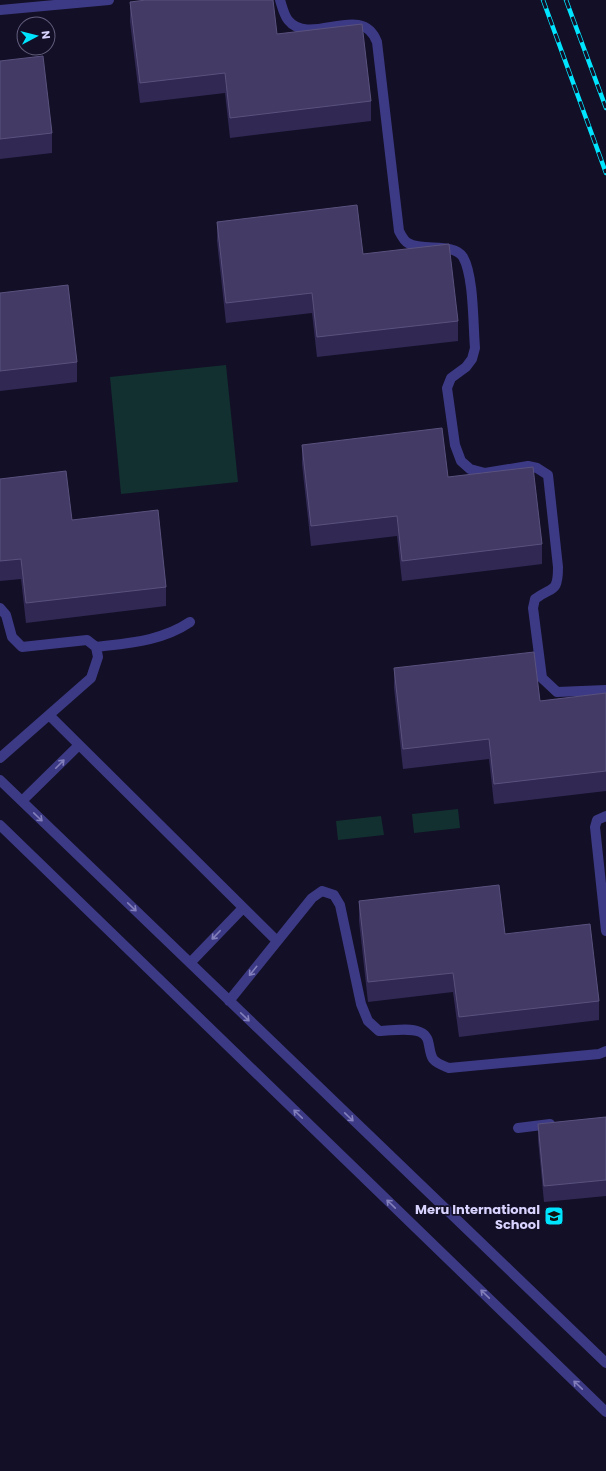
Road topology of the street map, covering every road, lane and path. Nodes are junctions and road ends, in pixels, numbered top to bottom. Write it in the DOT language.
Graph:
graph roads {
  1 [pos="108,0"];
  2 [pos="280,0"];
  3 [pos="0,10"];
  4 [pos="0,608"];
  5 [pos="190,622"];
  6 [pos="96,647"];
  7 [pos="606,690"];
  8 [pos="49,715"];
  9 [pos="79,745"];
  10 [pos="0,758"];
  11 [pos="0,780"];
  12 [pos="22,801"];
  13 [pos="606,816"];
  14 [pos="0,826"];
  15 [pos="243,908"];
  16 [pos="606,931"];
  17 [pos="277,941"];
  18 [pos="190,963"];
  19 [pos="229,1001"];
  20 [pos="606,1050"];
  21 [pos="562,1123"];
  22 [pos="518,1128"];
  23 [pos="606,1363"];
  24 [pos="606,1412"];
  1 -- 3 [label="street"];
  2 -- 7 [label="street"];
  4 -- 6 [label="street"];
  5 -- 6 [label="street"];
  6 -- 8 [label="street"];
  8 -- 9 [label="street"];
  8 -- 10 [label="street"];
  12 -- 9 [label="street, one-way"];
  9 -- 15 [label="street"];
  11 -- 12 [label="street"];
  12 -- 18 [label="street, one-way"];
  13 -- 16 [label="street"];
  24 -- 14 [label="street, one-way"];
  15 -- 17 [label="street"];
  15 -- 18 [label="street, one-way"];
  17 -- 19 [label="street, one-way"];
  17 -- 20 [label="street"];
  18 -- 19 [label="street"];
  19 -- 23 [label="street, one-way"];
  21 -- 22 [label="street"];
}
